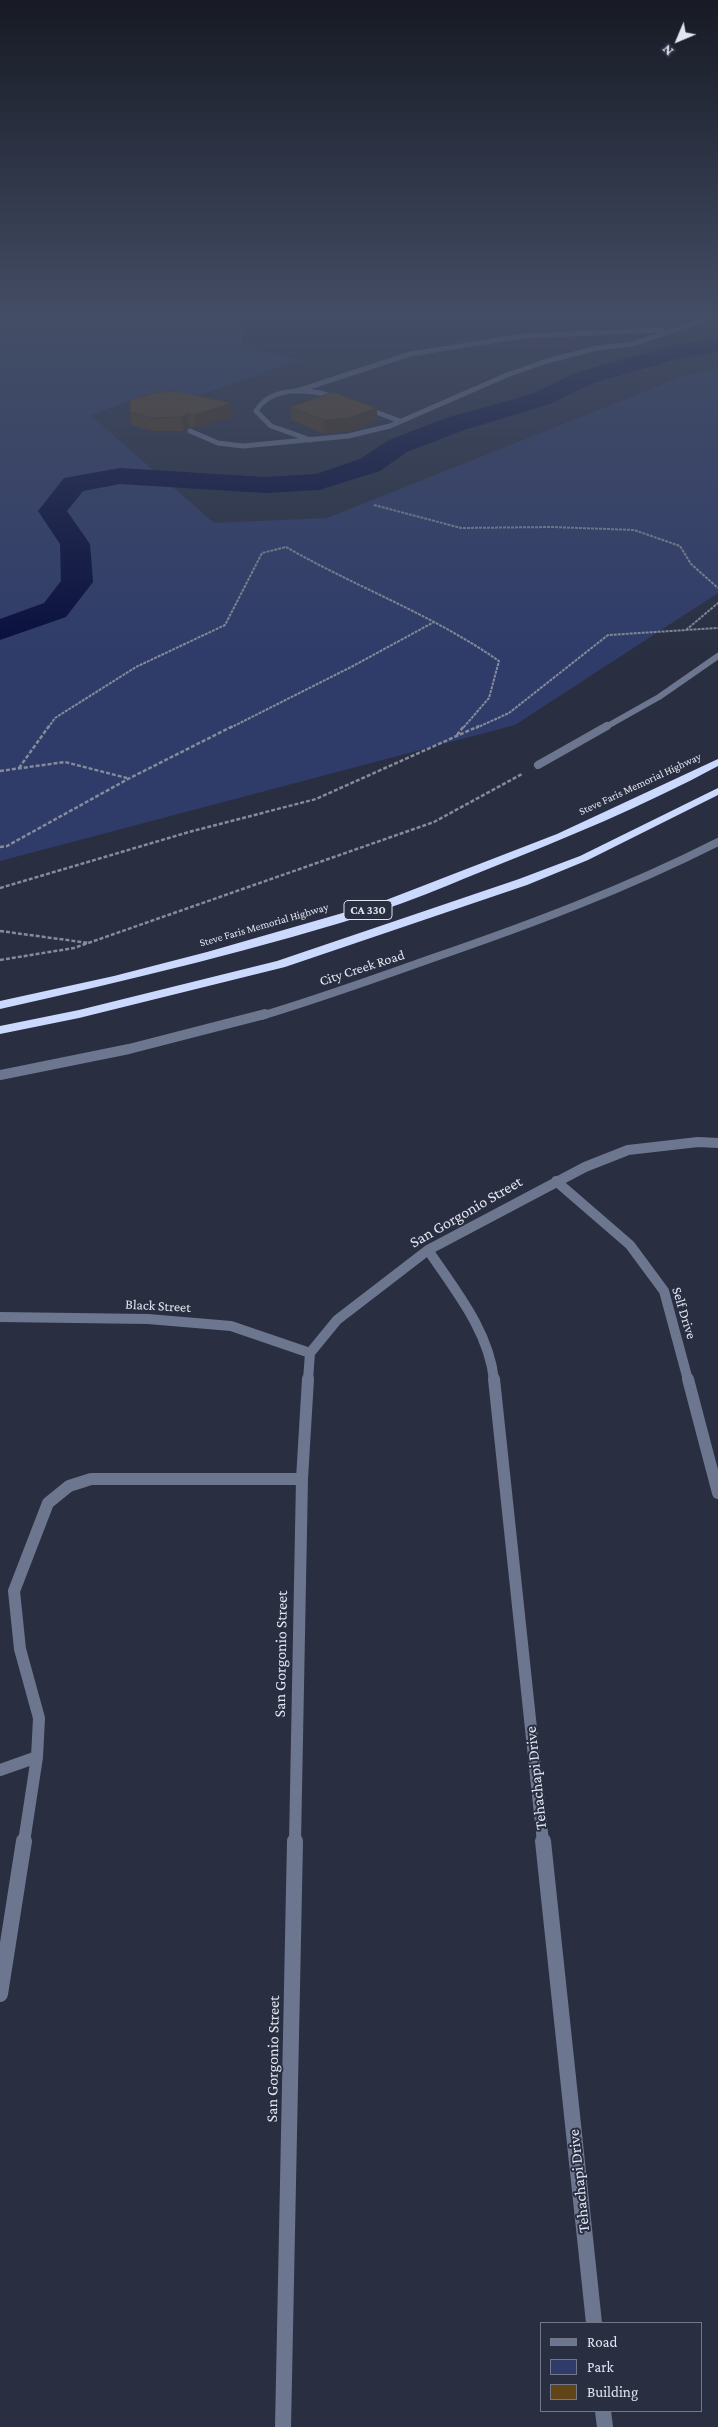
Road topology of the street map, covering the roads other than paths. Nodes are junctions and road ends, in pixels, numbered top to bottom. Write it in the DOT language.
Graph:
graph roads {
  1 [pos="196,433"];
  2 [pos="292,433"];
  3 [pos="360,433"];
  4 [pos="314,441"];
  5 [pos="718,656"];
  6 [pos="718,762"];
  7 [pos="538,765"];
  8 [pos="718,791"];
  9 [pos="718,842"];
  10 [pos="0,1005"];
  11 [pos="0,1030"];
  12 [pos="0,1075"];
  13 [pos="718,1143"];
  14 [pos="556,1182"];
  15 [pos="428,1250"];
  16 [pos="0,1317"];
  17 [pos="310,1353"];
  18 [pos="302,1479"];
  19 [pos="718,1493"];
  20 [pos="36,1757"];
  21 [pos="0,1770"];
  22 [pos="0,1994"];
  23 [pos="594,2322"];
  24 [pos="603,2412"];
  25 [pos="283,2427"];
  26 [pos="605,2427"];
  1 -- 4 [label="street"];
  2 -- 4 [label="street"];
  3 -- 4 [label="street"];
  5 -- 7 [label="street"];
  6 -- 10 [label="highway, Steve Faris Memorial Highway / CA 330"];
  8 -- 11 [label="highway, CA 330"];
  9 -- 12 [label="street, City Creek Road"];
  13 -- 14 [label="street, San Gorgonio Street"];
  14 -- 15 [label="street, San Gorgonio Street"];
  14 -- 19 [label="street, Self Drive"];
  15 -- 17 [label="street, San Gorgonio Street"];
  15 -- 23 [label="street, Tehachapi Drive"];
  16 -- 17 [label="street, Black Street"];
  17 -- 18 [label="street, San Gorgonio Street"];
  18 -- 20 [label="street"];
  18 -- 25 [label="street, San Gorgonio Street"];
  20 -- 21 [label="street"];
  20 -- 22 [label="street"];
  24 -- 26 [label="street"];
}
